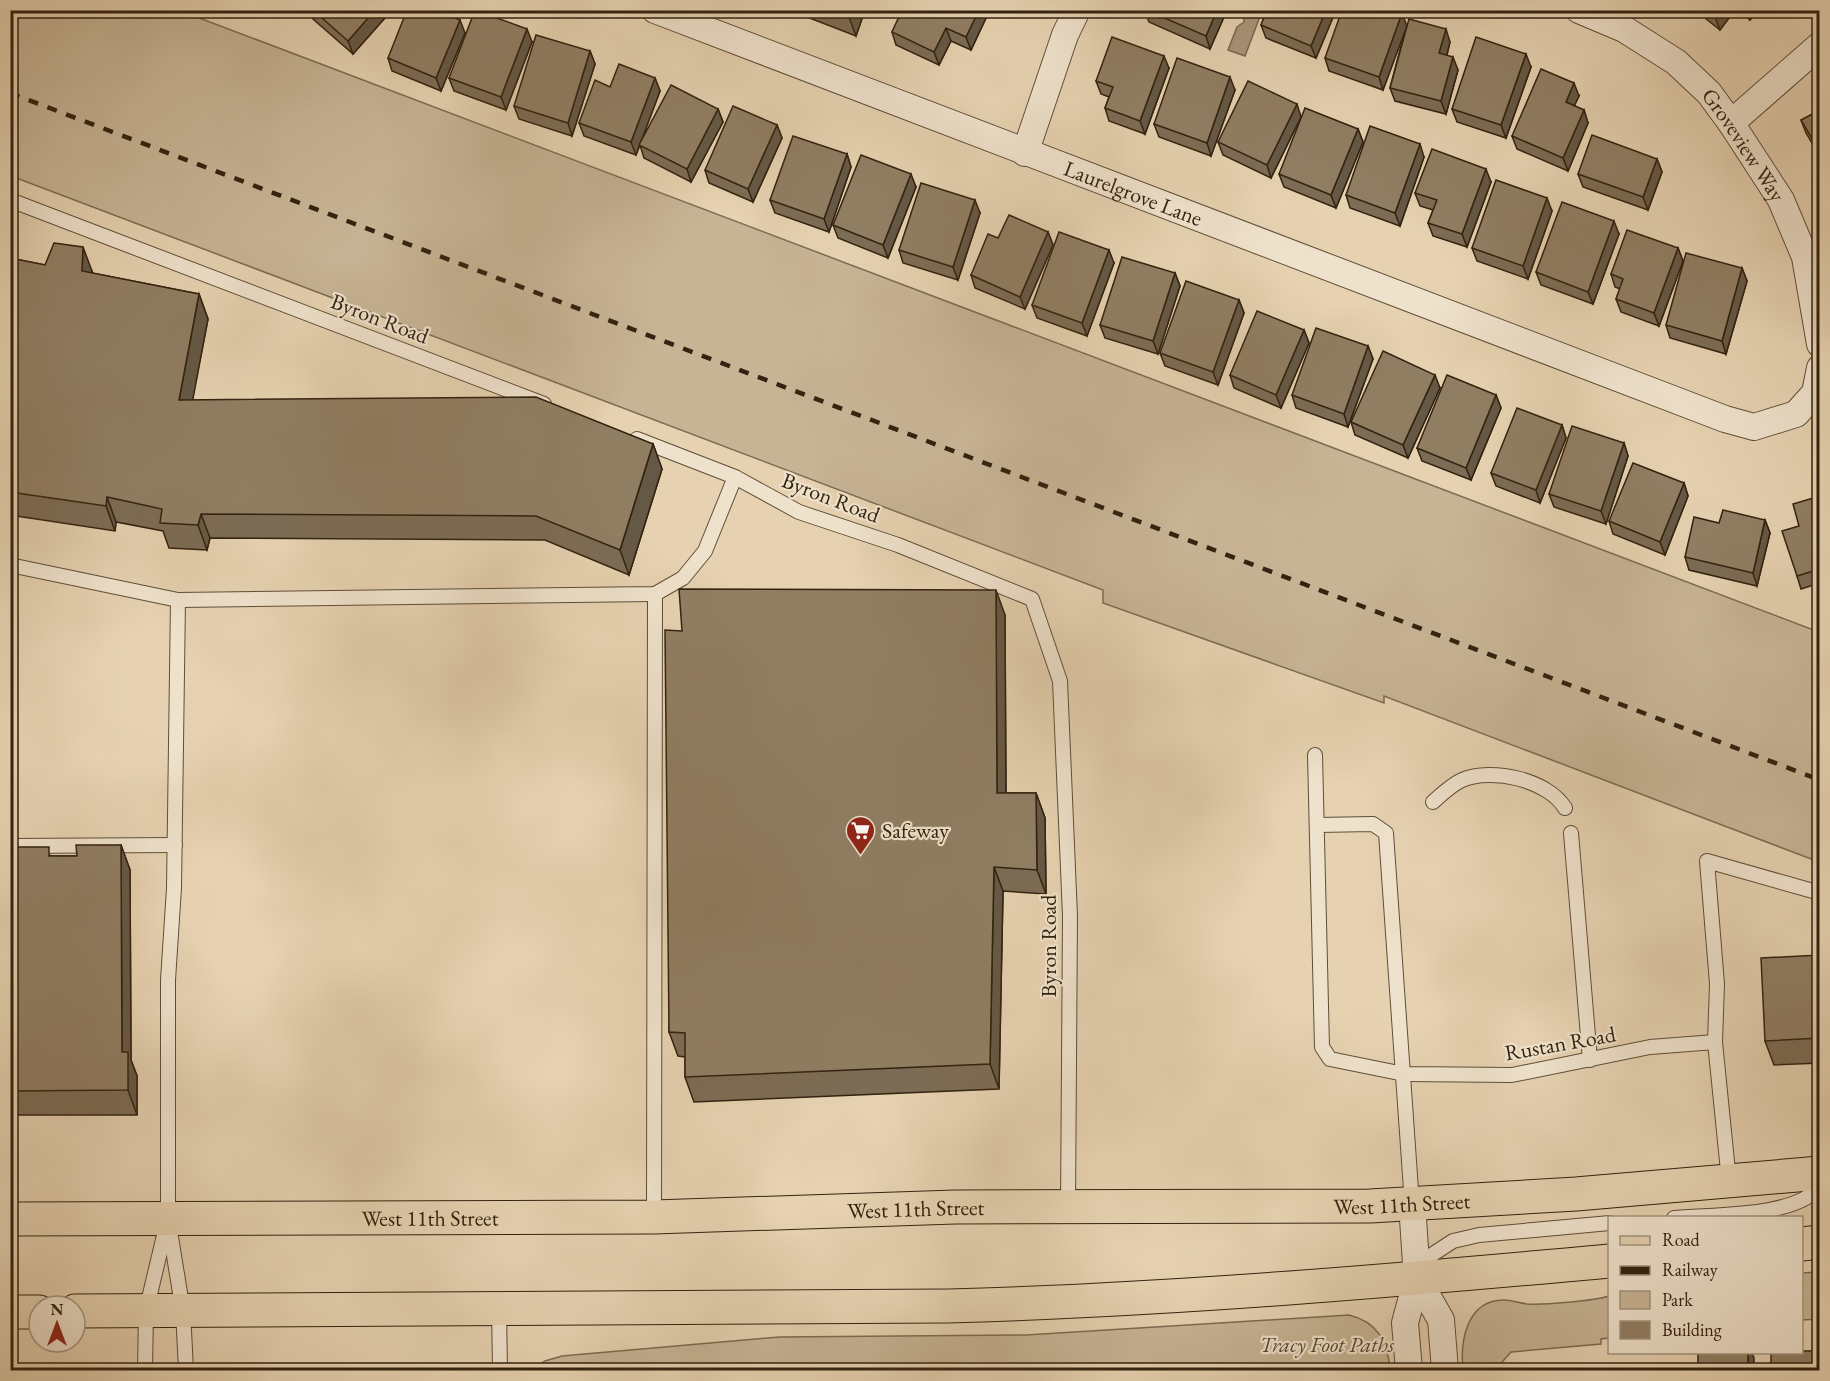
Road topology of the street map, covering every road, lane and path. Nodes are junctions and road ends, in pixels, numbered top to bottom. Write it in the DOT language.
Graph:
graph roads {
  1 [pos="655,10"];
  2 [pos="1077,10"];
  3 [pos="1579,10"];
  4 [pos="702,19"];
  5 [pos="1820,45"];
  6 [pos="1731,123"];
  7 [pos="1025,153"];
  8 [pos="10,200"];
  9 [pos="1820,344"];
  10 [pos="1820,368"];
  11 [pos="562,411"];
  12 [pos="627,435"];
  13 [pos="735,477"];
  14 [pos="10,566"];
  15 [pos="655,594"];
  16 [pos="178,600"];
  17 [pos="1315,755"];
  18 [pos="1433,802"];
  19 [pos="1564,808"];
  20 [pos="1317,825"];
  21 [pos="1571,832"];
  22 [pos="175,845"];
  23 [pos="10,846"];
  24 [pos="1820,893"];
  25 [pos="1715,1042"];
  26 [pos="1590,1060"];
  27 [pos="1404,1074"];
  28 [pos="1820,1173"];
  29 [pos="1729,1181"];
  30 [pos="1820,1186"];
  31 [pos="1412,1204"];
  32 [pos="1068,1207"];
  33 [pos="1694,1216"];
  34 [pos="654,1217"];
  35 [pos="10,1219"];
  36 [pos="168,1219"];
  37 [pos="1608,1223"];
  38 [pos="1820,1242"];
  39 [pos="1803,1244"];
  40 [pos="1608,1261"];
  41 [pos="1417,1278"];
  42 [pos="499,1310"];
  43 [pos="27,1311"];
  44 [pos="87,1311"];
  45 [pos="146,1311"];
  46 [pos="183,1311"];
  47 [pos="10,1312"];
  48 [pos="145,1371"];
  49 [pos="186,1371"];
  50 [pos="500,1371"];
  51 [pos="1409,1371"];
  52 [pos="1445,1371"];
  1 -- 4 [label="street, Laurelgrove Lane"];
  2 -- 7 [label="street"];
  3 -- 6 [label="street, Groveview Way"];
  4 -- 7 [label="street, Laurelgrove Lane"];
  5 -- 6 [label="street"];
  6 -- 9 [label="street, Groveview Way"];
  7 -- 10 [label="street, Laurelgrove Lane"];
  8 -- 11 [label="lane, Byron Road"];
  12 -- 13 [label="lane, Byron Road"];
  13 -- 15 [label="lane"];
  13 -- 32 [label="lane, Byron Road"];
  14 -- 16 [label="lane"];
  15 -- 16 [label="lane"];
  15 -- 34 [label="lane"];
  16 -- 22 [label="lane"];
  17 -- 20 [label="lane, Rustan Road"];
  18 -- 19 [label="lane"];
  20 -- 27 [label="lane, Rustan Road"];
  20 -- 27 [label="lane"];
  21 -- 26 [label="lane"];
  22 -- 23 [label="lane"];
  22 -- 36 [label="lane"];
  24 -- 25 [label="lane"];
  25 -- 26 [label="lane, Rustan Road"];
  25 -- 29 [label="lane"];
  26 -- 27 [label="lane, Rustan Road"];
  27 -- 31 [label="lane"];
  28 -- 29 [label="main road, West 11th Street"];
  29 -- 31 [label="main road, West 11th Street"];
  30 -- 33 [label="lane"];
  31 -- 32 [label="main road, West 11th Street"];
  31 -- 41 [label="street"];
  32 -- 34 [label="main road, West 11th Street"];
  34 -- 36 [label="main road, West 11th Street"];
  35 -- 36 [label="main road, West 11th Street"];
  36 -- 45 [label="lane"];
  36 -- 46 [label="lane"];
  37 -- 41 [label="lane"];
  38 -- 39 [label="main road"];
  40 -- 41 [label="main road"];
  41 -- 42 [label="main road"];
  41 -- 51 [label="street"];
  41 -- 52 [label="street"];
  42 -- 46 [label="main road"];
  42 -- 50 [label="lane"];
  43 -- 47 [label="main road"];
  44 -- 45 [label="main road"];
  45 -- 46 [label="main road"];
  45 -- 48 [label="lane"];
  46 -- 49 [label="lane"];
}
